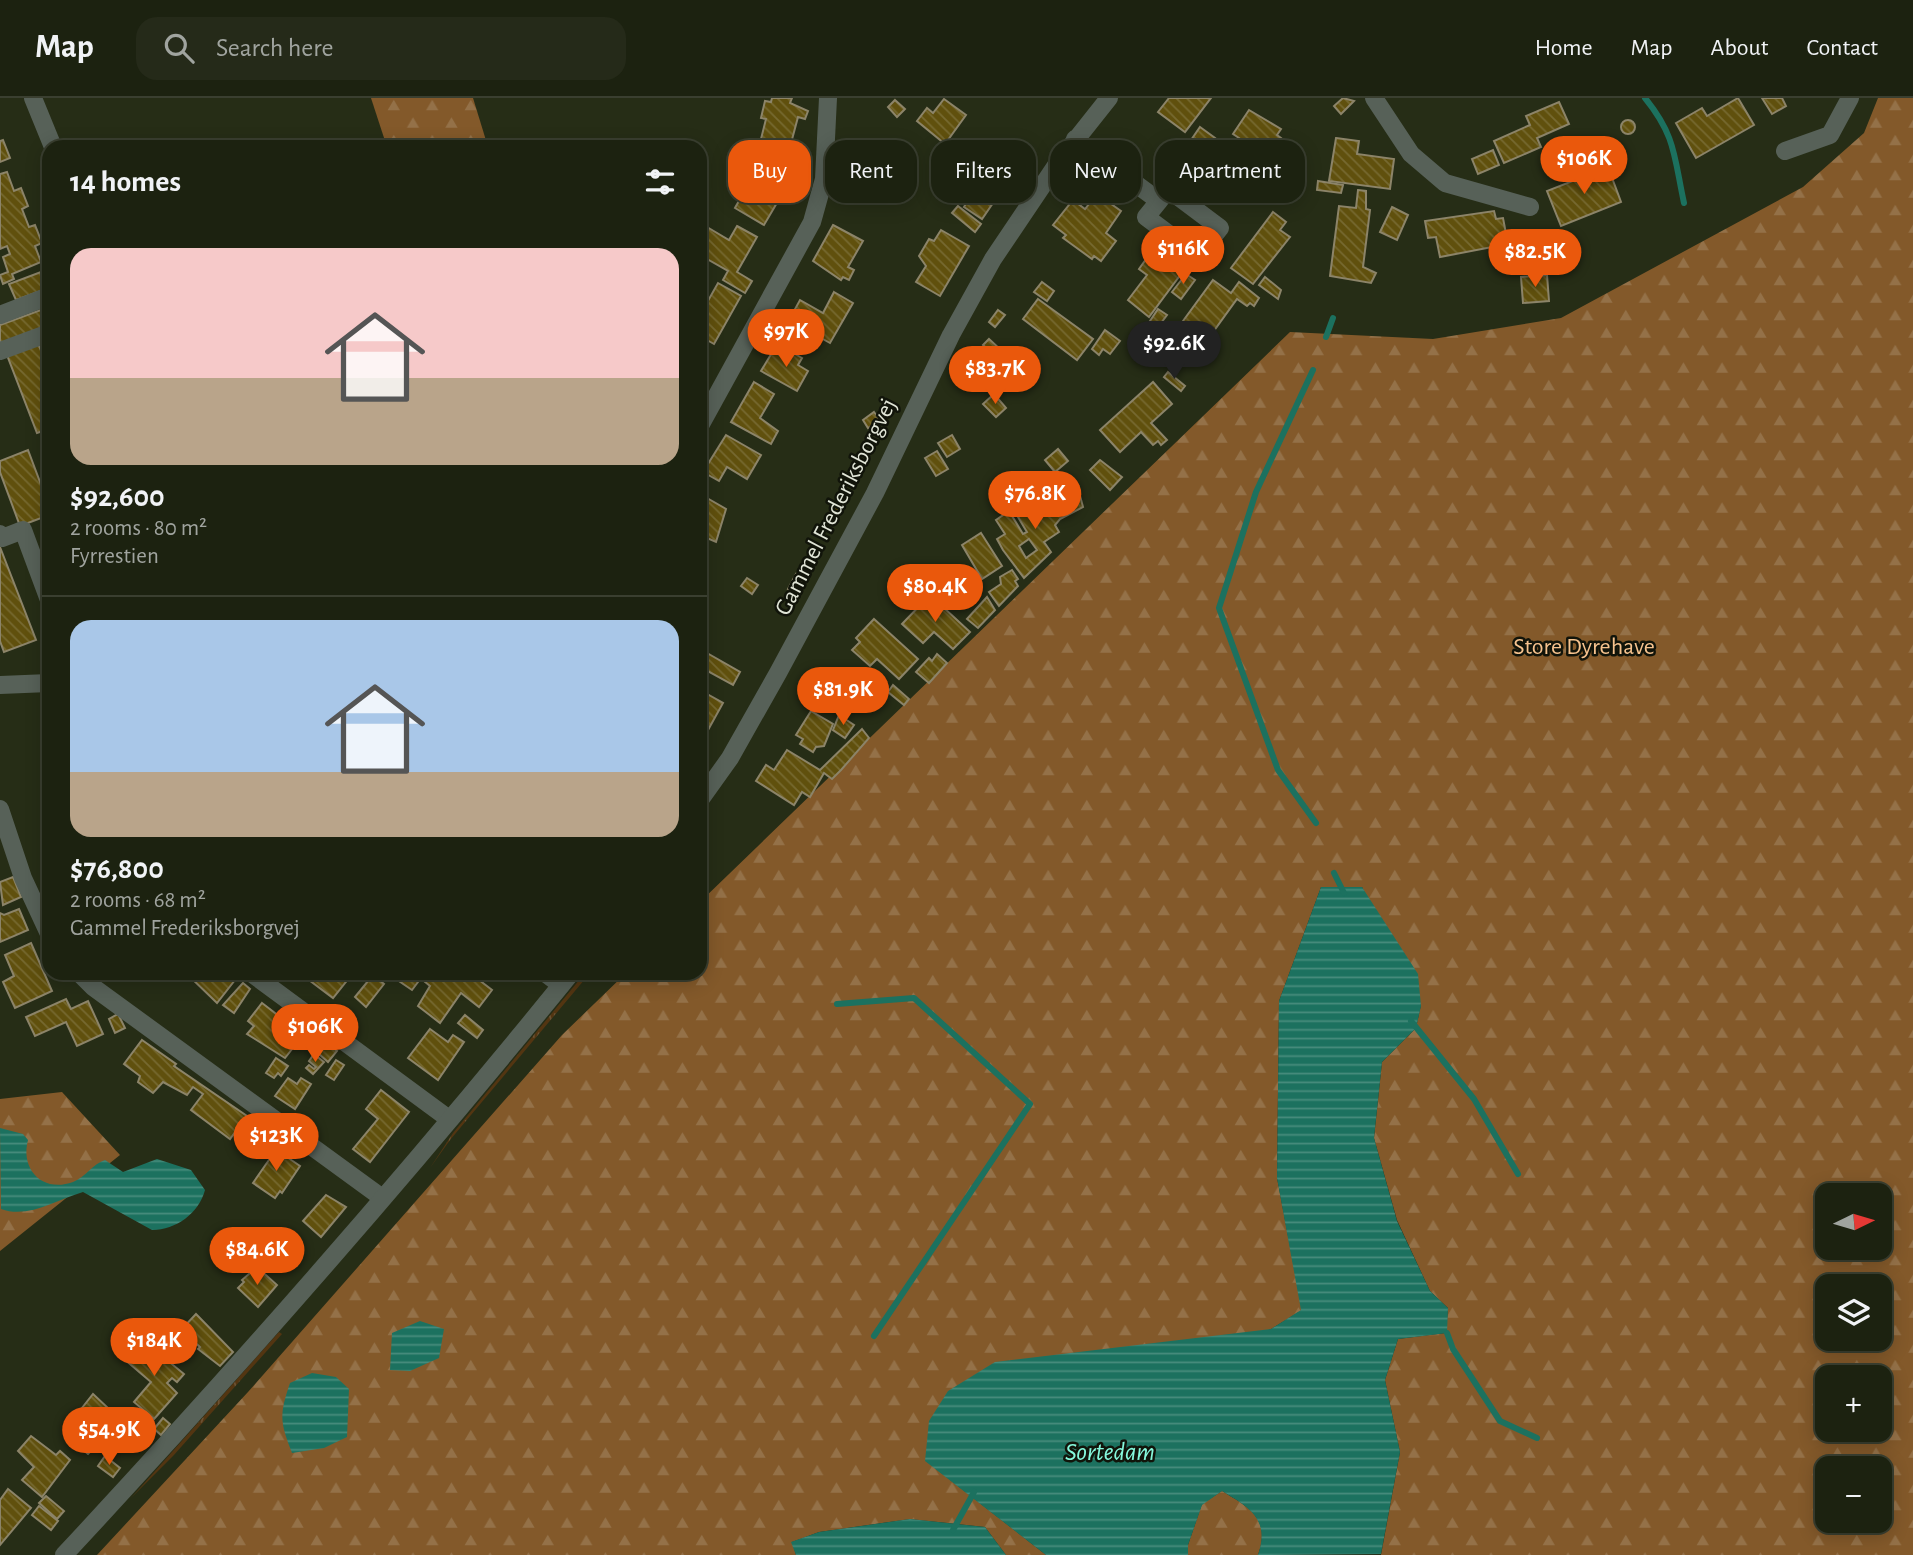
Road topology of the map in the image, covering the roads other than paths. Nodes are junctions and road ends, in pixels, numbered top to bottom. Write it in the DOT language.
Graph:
graph roads {
  1 [pos="33,98"];
  2 [pos="828,98"];
  3 [pos="1109,98"];
  4 [pos="1374,98"];
  5 [pos="1850,98"];
  6 [pos="1075,139"];
  7 [pos="50,140"];
  8 [pos="1785,151"];
  9 [pos="1155,198"];
  10 [pos="1530,207"];
  11 [pos="42,299"];
  12 [pos="0,315"];
  13 [pos="42,336"];
  14 [pos="0,351"];
  15 [pos="707,413"];
  16 [pos="0,534"];
  17 [pos="42,558"];
  18 [pos="42,683"];
  19 [pos="0,685"];
  20 [pos="707,790"];
  21 [pos="0,809"];
  22 [pos="42,918"];
  23 [pos="86,980"];
  24 [pos="260,980"];
  25 [pos="565,980"];
  26 [pos="449,1119"];
  27 [pos="382,1197"];
  28 [pos="64,1555"];
  1 -- 7 [label="street"];
  2 -- 15 [label="street"];
  3 -- 6 [label="street, Gammel Frederiksborgvej"];
  4 -- 10 [label="street"];
  5 -- 8 [label="street"];
  6 -- 9 [label="street"];
  6 -- 20 [label="street, Gammel Frederiksborgvej"];
  11 -- 12 [label="street"];
  13 -- 14 [label="street"];
  16 -- 17 [label="street"];
  18 -- 19 [label="street"];
  21 -- 22 [label="street"];
  23 -- 27 [label="street"];
  24 -- 26 [label="street"];
  25 -- 26 [label="street"];
  26 -- 27 [label="street"];
  27 -- 28 [label="street"];
}
